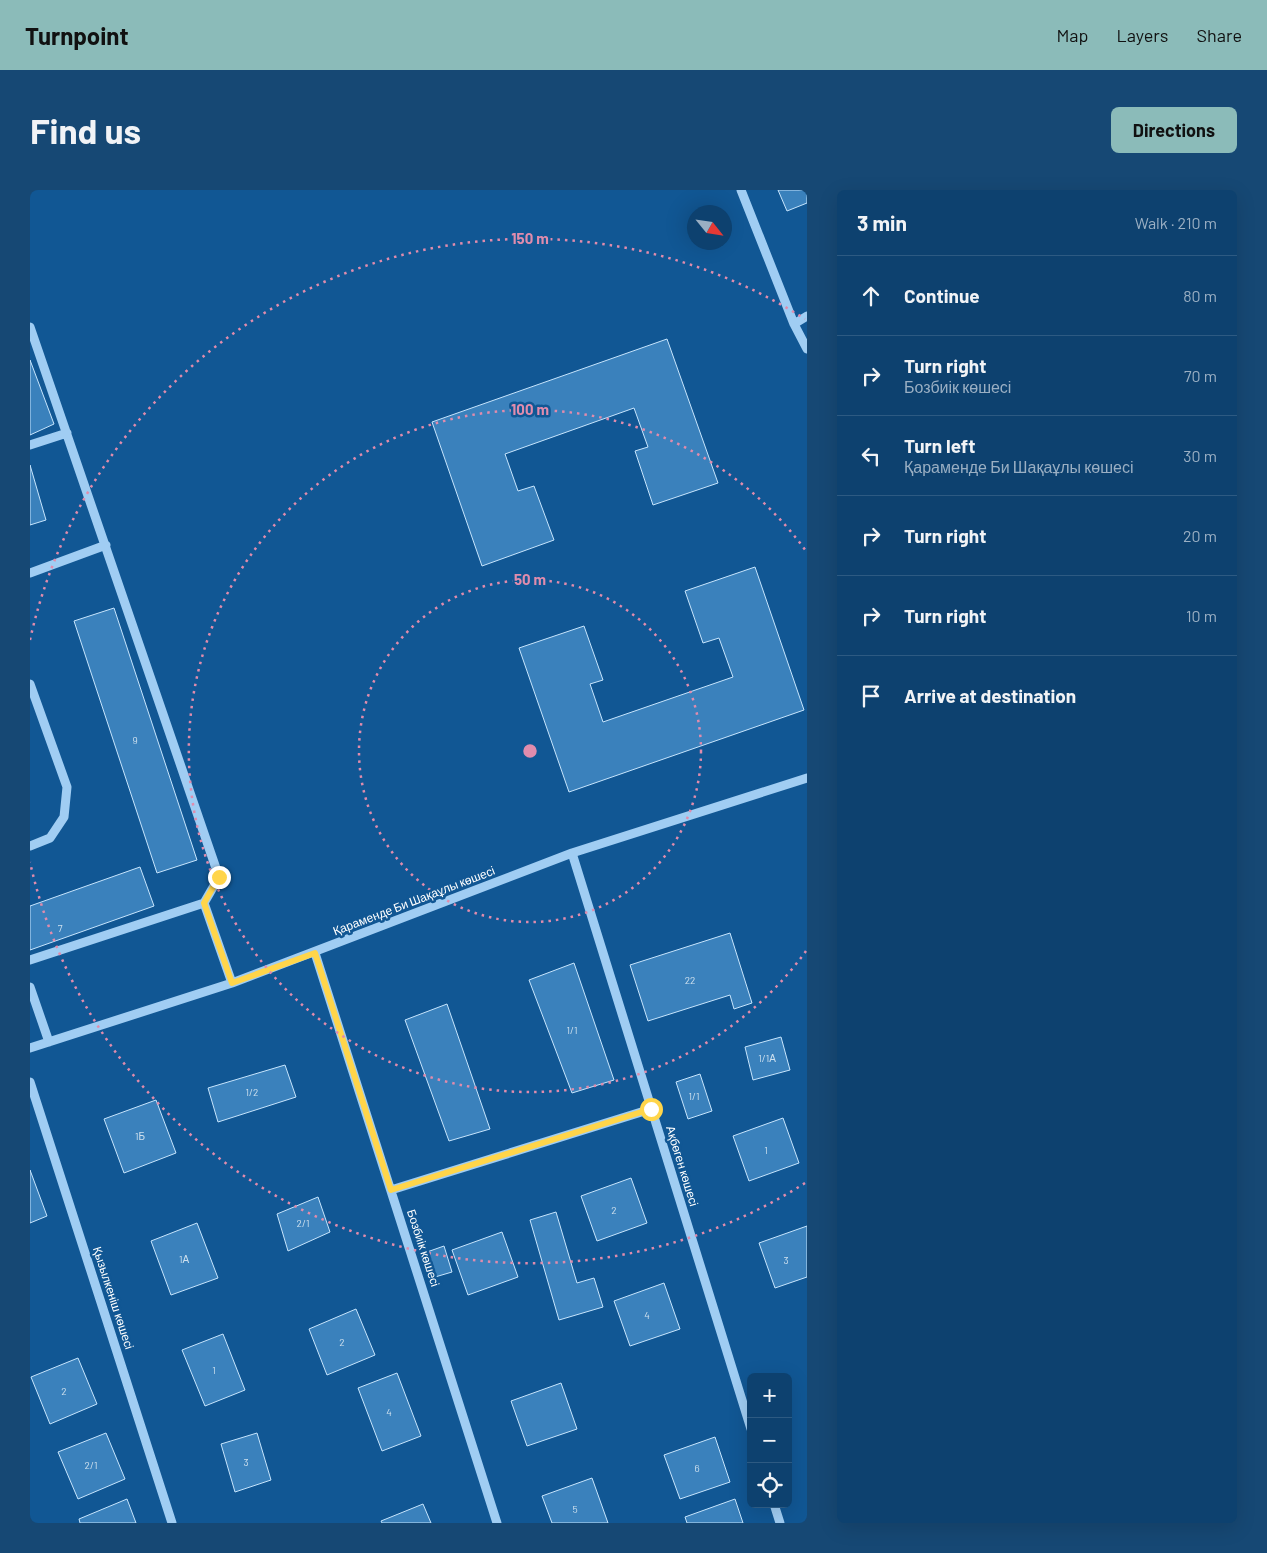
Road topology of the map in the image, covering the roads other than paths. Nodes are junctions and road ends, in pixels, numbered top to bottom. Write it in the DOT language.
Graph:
graph roads {
  1 [pos="741,190"];
  2 [pos="807,316"];
  3 [pos="794,324"];
  4 [pos="30,327"];
  5 [pos="807,350"];
  6 [pos="67,433"];
  7 [pos="30,445"];
  8 [pos="106,545"];
  9 [pos="30,573"];
  10 [pos="30,684"];
  11 [pos="807,778"];
  12 [pos="30,846"];
  13 [pos="572,853"];
  14 [pos="204,903"];
  15 [pos="315,953"];
  16 [pos="30,960"];
  17 [pos="232,983"];
  18 [pos="30,987"];
  19 [pos="50,1042"];
  20 [pos="30,1048"];
  21 [pos="30,1082"];
  22 [pos="651,1109"];
  23 [pos="391,1190"];
  24 [pos="748,1418"];
  25 [pos="775,1508"];
  26 [pos="172,1523"];
  27 [pos="497,1523"];
  28 [pos="780,1523"];
  1 -- 3 [label="street"];
  2 -- 3 [label="street"];
  3 -- 5 [label="street"];
  4 -- 6 [label="street"];
  6 -- 7 [label="street"];
  6 -- 8 [label="street"];
  8 -- 9 [label="street"];
  8 -- 14 [label="street"];
  10 -- 12 [label="street"];
  11 -- 13 [label="street, Қараменде Би Шақаұлы көшесі"];
  13 -- 15 [label="street, Қараменде Би Шақаұлы көшесі"];
  13 -- 22 [label="street, Ақбөген көшесі"];
  14 -- 16 [label="street"];
  14 -- 17 [label="street"];
  15 -- 17 [label="street, Қараменде Би Шақаұлы көшесі"];
  15 -- 23 [label="street, Бозбиік көшесі"];
  17 -- 19 [label="street, Қараменде Би Шақаұлы көшесі"];
  18 -- 19 [label="street"];
  19 -- 20 [label="street, Қараменде Би Шақаұлы көшесі"];
  21 -- 26 [label="street, Қызылкеніш көшесі"];
  22 -- 23 [label="street"];
  22 -- 24 [label="street, Ақбөген көшесі"];
  23 -- 27 [label="street, Бозбиік көшесі"];
  25 -- 28 [label="street"];
}
